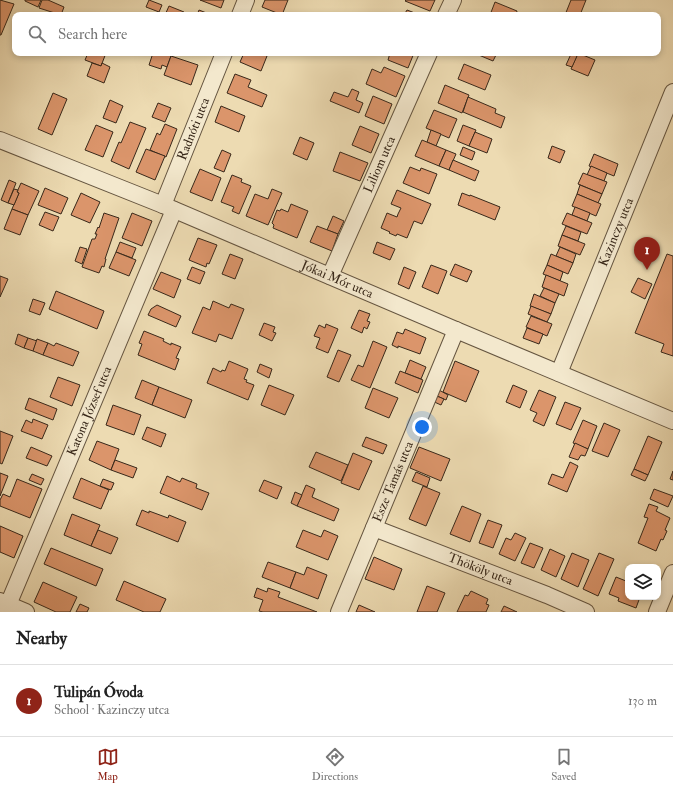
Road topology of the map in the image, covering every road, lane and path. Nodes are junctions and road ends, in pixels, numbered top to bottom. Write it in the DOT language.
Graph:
graph roads {
  1 [pos="246,0"];
  2 [pos="453,0"];
  3 [pos="241,12"];
  4 [pos="447,12"];
  5 [pos="223,56"];
  6 [pos="429,56"];
  7 [pos="673,92"];
  8 [pos="0,140"];
  9 [pos="168,207"];
  10 [pos="330,276"];
  11 [pos="456,330"];
  12 [pos="559,373"];
  13 [pos="673,421"];
  14 [pos="374,528"];
  15 [pos="673,572"];
  16 [pos="5,606"];
  17 [pos="26,612"];
  18 [pos="339,612"];
  19 [pos="586,612"];
  20 [pos="657,612"];
  1 -- 3 [label="street"];
  2 -- 4 [label="street"];
  5 -- 9 [label="street, Radnóti utca"];
  6 -- 10 [label="street, Liliom utca"];
  7 -- 12 [label="street, Kazinczy utca"];
  8 -- 9 [label="street, Jókai Mór utca"];
  9 -- 10 [label="street, Jókai Mór utca"];
  9 -- 16 [label="street, Katona József utca"];
  10 -- 11 [label="street, Jókai Mór utca"];
  11 -- 12 [label="street, Jókai Mór utca"];
  11 -- 14 [label="street, Esze Tamás utca"];
  12 -- 13 [label="street, Jókai Mór utca"];
  14 -- 18 [label="street, Esze Tamás utca"];
  14 -- 19 [label="street, Thököly utca"];
  15 -- 20 [label="street"];
  16 -- 17 [label="street"];
}
